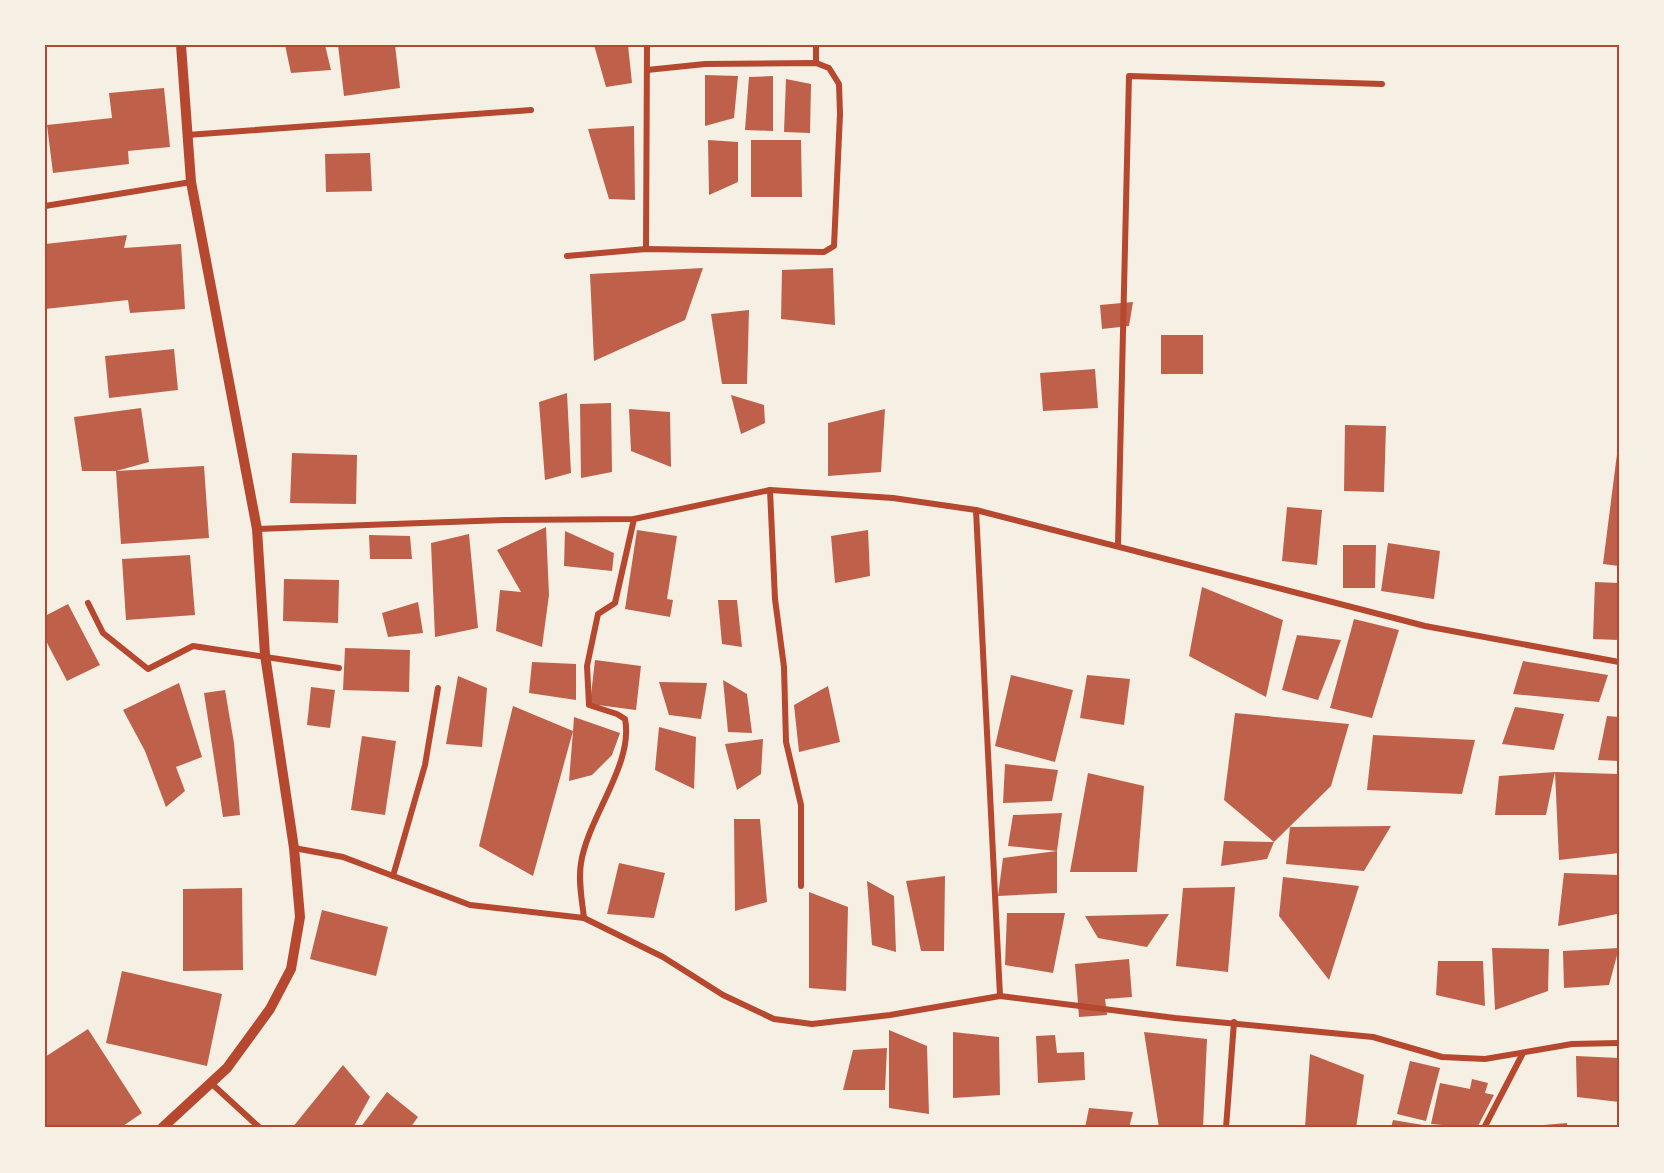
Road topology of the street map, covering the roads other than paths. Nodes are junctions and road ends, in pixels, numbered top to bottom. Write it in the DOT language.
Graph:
graph roads {
  1 [pos="181,45"];
  2 [pos="647,45"];
  3 [pos="816,45"];
  4 [pos="816,63"];
  5 [pos="647,70"];
  6 [pos="1382,84"];
  7 [pos="531,110"];
  8 [pos="188,135"];
  9 [pos="190,182"];
  10 [pos="45,206"];
  11 [pos="646,249"];
  12 [pos="567,256"];
  13 [pos="770,490"];
  14 [pos="976,510"];
  15 [pos="634,519"];
  16 [pos="257,530"];
  17 [pos="1118,545"];
  18 [pos="88,603"];
  19 [pos="266,655"];
  20 [pos="1619,662"];
  21 [pos="339,668"];
  22 [pos="438,688"];
  23 [pos="294,848"];
  24 [pos="393,876"];
  25 [pos="801,886"];
  26 [pos="584,918"];
  27 [pos="1000,996"];
  28 [pos="1234,1022"];
  29 [pos="1619,1043"];
  30 [pos="1523,1053"];
  31 [pos="212,1084"];
  32 [pos="162,1128"];
  33 [pos="260,1128"];
  34 [pos="1226,1128"];
  35 [pos="1484,1128"];
  1 -- 8 [label="street"];
  2 -- 5 [label="street"];
  3 -- 4 [label="street"];
  4 -- 5 [label="street"];
  4 -- 11 [label="street"];
  5 -- 11 [label="street"];
  6 -- 17 [label="street"];
  7 -- 8 [label="street"];
  8 -- 9 [label="street"];
  9 -- 10 [label="street"];
  9 -- 16 [label="street"];
  11 -- 12 [label="street"];
  13 -- 14 [label="street"];
  13 -- 15 [label="street"];
  13 -- 25 [label="street"];
  14 -- 17 [label="street"];
  14 -- 27 [label="street"];
  15 -- 16 [label="street"];
  15 -- 26 [label="street"];
  16 -- 19 [label="street"];
  17 -- 20 [label="street"];
  18 -- 19 [label="street"];
  19 -- 21 [label="street"];
  19 -- 23 [label="street"];
  22 -- 24 [label="street"];
  23 -- 24 [label="street"];
  23 -- 31 [label="street"];
  24 -- 26 [label="street"];
  26 -- 27 [label="street"];
  27 -- 28 [label="street"];
  28 -- 30 [label="street"];
  28 -- 34 [label="street"];
  29 -- 30 [label="street"];
  30 -- 35 [label="street"];
  31 -- 32 [label="street"];
  31 -- 33 [label="street"];
}
